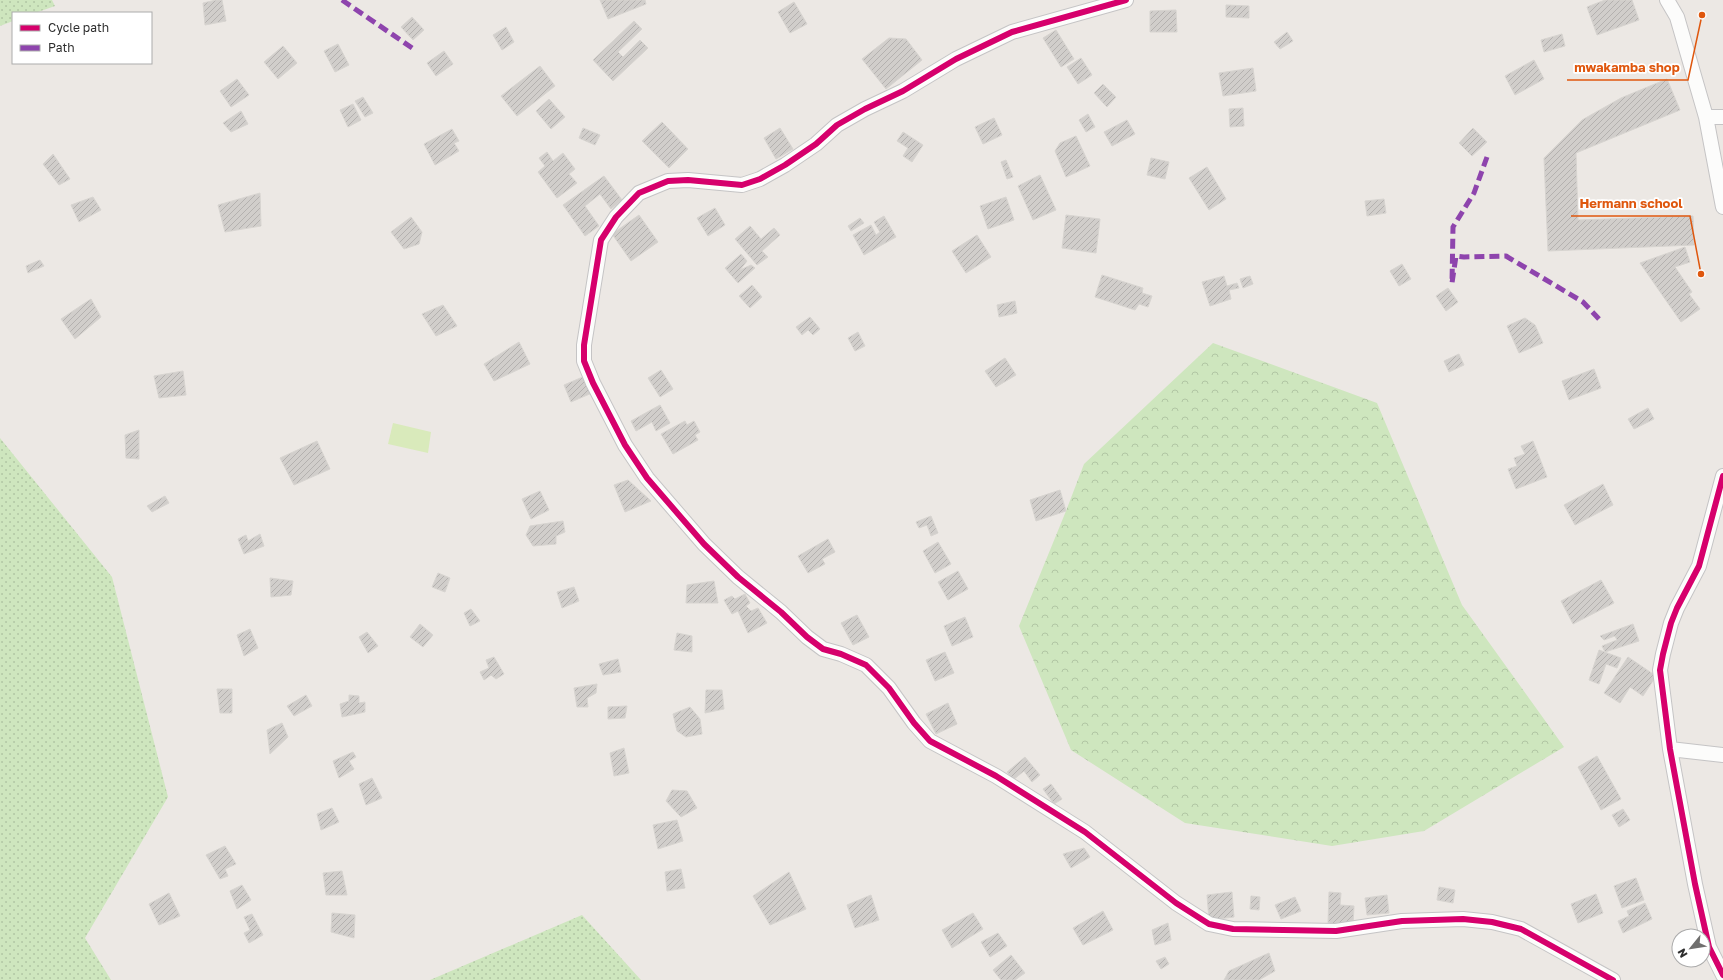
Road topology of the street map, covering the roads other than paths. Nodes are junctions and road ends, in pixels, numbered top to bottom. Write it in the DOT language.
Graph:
graph roads {
  1 [pos="1126,0"];
  2 [pos="1667,0"];
  3 [pos="1706,116"];
  4 [pos="1723,117"];
  5 [pos="1723,207"];
  6 [pos="1723,476"];
  7 [pos="1670,749"];
  8 [pos="1723,755"];
  9 [pos="1723,975"];
  10 [pos="1613,980"];
  1 -- 10 [label="street"];
  2 -- 3 [label="street"];
  3 -- 4 [label="street"];
  3 -- 5 [label="street"];
  6 -- 7 [label="street"];
  7 -- 8 [label="street"];
  7 -- 9 [label="street"];
}
